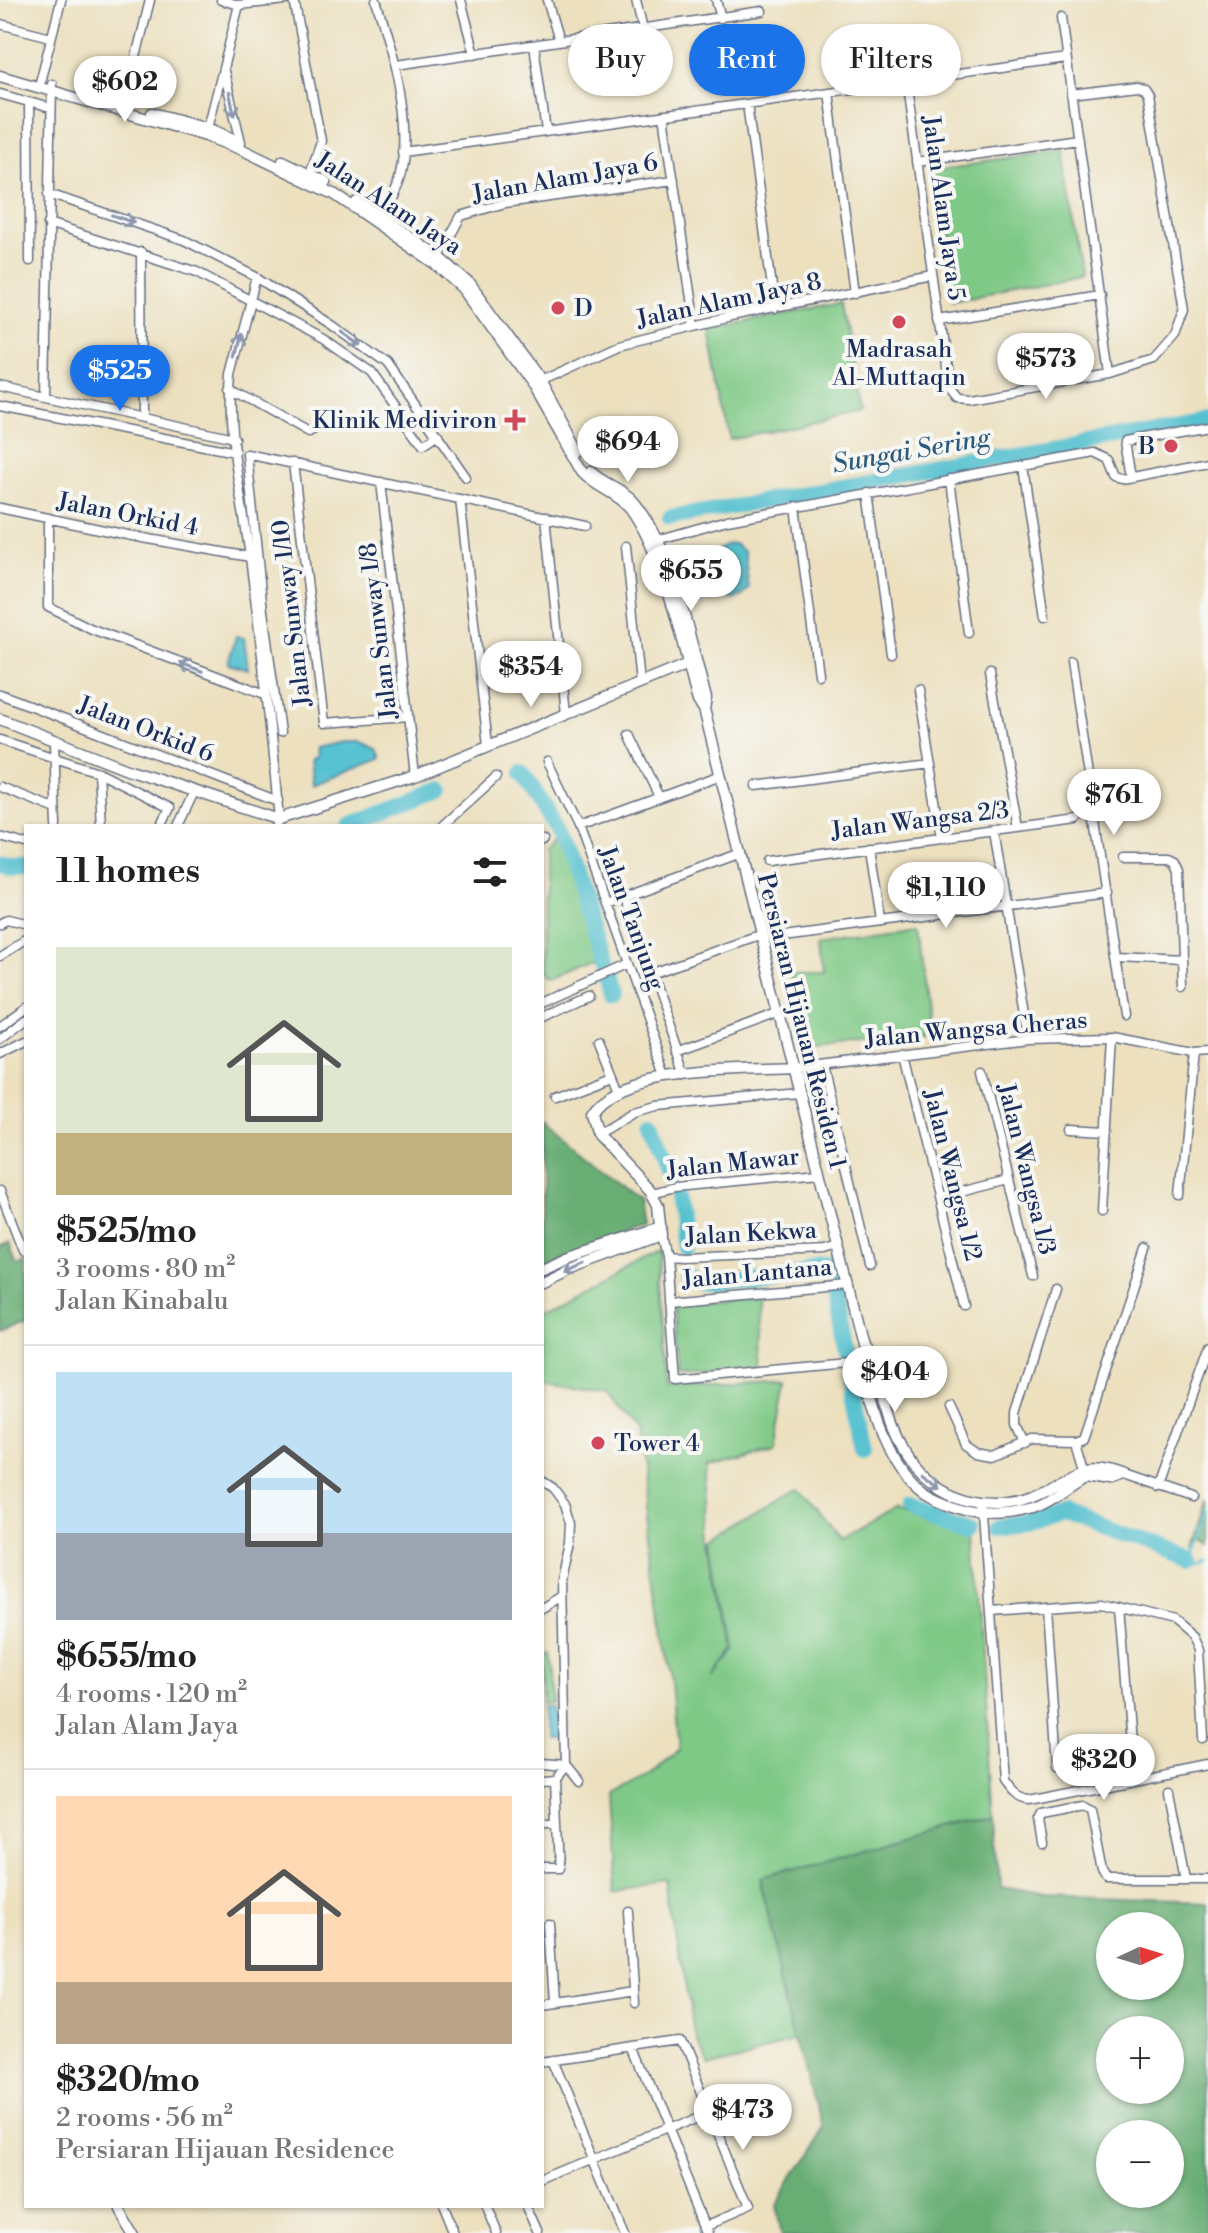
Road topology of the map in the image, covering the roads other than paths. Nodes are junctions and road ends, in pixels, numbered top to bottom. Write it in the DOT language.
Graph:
graph roads {
  1 [pos="61,0"];
  2 [pos="150,0"];
  3 [pos="221,0"];
  4 [pos="286,0"];
  5 [pos="294,0"];
  6 [pos="376,0"];
  7 [pos="461,0"];
  8 [pos="547,0"];
  9 [pos="636,0"];
  10 [pos="716,0"];
  11 [pos="239,5"];
  12 [pos="762,11"];
  13 [pos="721,18"];
  14 [pos="1061,18"];
  15 [pos="0,24"];
  16 [pos="642,24"];
  17 [pos="673,25"];
  18 [pos="51,37"];
  19 [pos="568,40"];
  20 [pos="559,41"];
  21 [pos="534,45"];
  22 [pos="475,54"];
  23 [pos="1066,59"];
  24 [pos="396,65"];
  25 [pos="223,66"];
  26 [pos="0,73"];
  27 [pos="961,73"];
  28 [pos="39,84"];
  29 [pos="52,87"];
  30 [pos="821,93"];
  31 [pos="0,94"];
  32 [pos="1071,94"];
  33 [pos="830,96"];
  34 [pos="908,96"];
  35 [pos="29,103"];
  36 [pos="747,104"];
  37 [pos="124,106"];
  38 [pos="50,108"];
  39 [pos="664,115"];
  40 [pos="207,132"];
  41 [pos="546,132"];
  42 [pos="1078,139"];
  43 [pos="241,142"];
  44 [pos="403,152"];
  45 [pos="917,162"];
  46 [pos="310,173"];
  47 [pos="674,180"];
  48 [pos="49,194"];
  49 [pos="381,217"];
  50 [pos="48,224"];
  51 [pos="141,252"];
  52 [pos="439,257"];
  53 [pos="30,261"];
  54 [pos="933,276"];
  55 [pos="257,277"];
  56 [pos="855,293"];
  57 [pos="1100,295"];
  58 [pos="250,301"];
  59 [pos="775,309"];
  60 [pos="939,321"];
  61 [pos="695,326"];
  62 [pos="1110,374"];
  63 [pos="540,381"];
  64 [pos="0,387"];
  65 [pos="230,389"];
  66 [pos="46,397"];
  67 [pos="0,406"];
  68 [pos="142,418"];
  69 [pos="1208,426"];
  70 [pos="313,431"];
  71 [pos="438,435"];
  72 [pos="234,438"];
  73 [pos="235,452"];
  74 [pos="1208,462"];
  75 [pos="293,463"];
  76 [pos="1023,466"];
  77 [pos="466,477"];
  78 [pos="1131,477"];
  79 [pos="949,479"];
  80 [pos="381,482"];
  81 [pos="869,493"];
  82 [pos="460,499"];
  83 [pos="796,507"];
  84 [pos="0,508"];
  85 [pos="631,509"];
  86 [pos="546,517"];
  87 [pos="48,518"];
  88 [pos="585,526"];
  89 [pos="657,540"];
  90 [pos="626,546"];
  91 [pos="250,557"];
  92 [pos="660,570"];
  93 [pos="1045,616"];
  94 [pos="969,633"];
  95 [pos="688,652"];
  96 [pos="891,654"];
  97 [pos="1071,662"];
  98 [pos="676,669"];
  99 [pos="692,671"];
  100 [pos="818,674"];
  101 [pos="990,674"];
  102 [pos="640,683"];
  103 [pos="918,690"];
  104 [pos="0,694"];
  105 [pos="265,694"];
  106 [pos="566,714"];
  107 [pos="408,717"];
  108 [pos="0,719"];
  109 [pos="280,733"];
  110 [pos="629,734"];
  111 [pos="0,740"];
  112 [pos="54,742"];
  113 [pos="488,745"];
  114 [pos="54,756"];
  115 [pos="547,762"];
  116 [pos="930,763"];
  117 [pos="130,770"];
  118 [pos="98,772"];
  119 [pos="721,775"];
  120 [pos="415,776"];
  121 [pos="496,777"];
  122 [pos="123,785"];
  123 [pos="756,786"];
  124 [pos="0,787"];
  125 [pos="194,792"];
  126 [pos="659,797"];
  127 [pos="278,801"];
  128 [pos="56,809"];
  129 [pos="1078,820"];
  130 [pos="277,823"];
  131 [pos="57,824"];
  132 [pos="101,824"];
  133 [pos="162,824"];
  134 [pos="179,824"];
  135 [pos="444,824"];
  136 [pos="578,827"];
  137 [pos="1018,828"];
  138 [pos="994,831"];
  139 [pos="0,837"];
  140 [pos="942,838"];
  141 [pos="24,843"];
  142 [pos="869,847"];
  143 [pos="741,853"];
  144 [pos="1123,857"];
  145 [pos="767,861"];
  146 [pos="1107,893"];
  147 [pos="623,896"];
  148 [pos="605,903"];
  149 [pos="1007,906"];
  150 [pos="0,923"];
  151 [pos="880,923"];
  152 [pos="24,924"];
  153 [pos="761,934"];
  154 [pos="782,936"];
  155 [pos="24,941"];
  156 [pos="0,956"];
  157 [pos="1116,957"];
  158 [pos="1182,960"];
  159 [pos="627,964"];
  160 [pos="650,973"];
  161 [pos="1183,987"];
  162 [pos="589,996"];
  163 [pos="546,1001"];
  164 [pos="24,1010"];
  165 [pos="781,1013"];
  166 [pos="544,1016"];
  167 [pos="1124,1016"];
  168 [pos="24,1020"];
  169 [pos="15,1023"];
  170 [pos="0,1026"];
  171 [pos="1112,1037"];
  172 [pos="24,1038"];
  173 [pos="0,1039"];
  174 [pos="1028,1039"];
  175 [pos="599,1040"];
  176 [pos="24,1042"];
  177 [pos="677,1051"];
  178 [pos="1208,1052"];
  179 [pos="1194,1053"];
  180 [pos="0,1054"];
  181 [pos="902,1054"];
  182 [pos="822,1065"];
  183 [pos="794,1068"];
  184 [pos="982,1071"];
  185 [pos="612,1074"];
  186 [pos="686,1075"];
  187 [pos="667,1076"];
  188 [pos="619,1089"];
  189 [pos="800,1093"];
  190 [pos="555,1096"];
  191 [pos="1071,1129"];
  192 [pos="1107,1131"];
  193 [pos="597,1134"];
  194 [pos="819,1173"];
  195 [pos="1009,1180"];
  196 [pos="0,1191"];
  197 [pos="652,1193"];
  198 [pos="1180,1195"];
  199 [pos="938,1198"];
  200 [pos="1102,1211"];
  201 [pos="661,1231"];
  202 [pos="838,1247"];
  203 [pos="1147,1248"];
  204 [pos="23,1250"];
  205 [pos="666,1256"];
  206 [pos="870,1266"];
  207 [pos="544,1267"];
  208 [pos="1033,1276"];
  209 [pos="544,1281"];
  210 [pos="848,1285"];
  211 [pos="1056,1289"];
  212 [pos="669,1301"];
  213 [pos="964,1306"];
  214 [pos="862,1343"];
  215 [pos="1208,1347"];
  216 [pos="876,1358"];
  217 [pos="864,1363"];
  218 [pos="949,1407"];
  219 [pos="1076,1440"];
  220 [pos="900,1441"];
  221 [pos="1025,1443"];
  222 [pos="889,1447"];
  223 [pos="1085,1473"];
  224 [pos="1124,1475"];
  225 [pos="544,1482"];
  226 [pos="1158,1488"];
  227 [pos="1191,1498"];
  228 [pos="983,1501"];
  229 [pos="984,1514"];
  230 [pos="562,1596"];
  231 [pos="544,1607"];
  232 [pos="1046,1607"];
  233 [pos="1119,1607"];
  234 [pos="991,1611"];
  235 [pos="1203,1740"];
  236 [pos="1131,1755"];
  237 [pos="544,1763"];
  238 [pos="1208,1764"];
  239 [pos="566,1765"];
  240 [pos="1057,1768"];
  241 [pos="555,1778"];
  242 [pos="544,1779"];
  243 [pos="579,1781"];
  244 [pos="1169,1789"];
  245 [pos="544,1824"];
  246 [pos="557,1824"];
  247 [pos="1042,1842"];
  248 [pos="544,1869"];
  249 [pos="1186,1879"];
  250 [pos="1208,1879"];
  251 [pos="628,1911"];
  252 [pos="550,1923"];
  253 [pos="633,1991"];
  254 [pos="555,2003"];
  255 [pos="634,2003"];
  256 [pos="544,2005"];
  257 [pos="633,2048"];
  258 [pos="553,2060"];
  259 [pos="544,2062"];
  260 [pos="709,2112"];
  261 [pos="666,2130"];
  262 [pos="594,2160"];
  263 [pos="544,2180"];
  264 [pos="120,2208"];
  265 [pos="443,2208"];
  266 [pos="486,2208"];
  267 [pos="529,2208"];
  268 [pos="707,2230"];
  269 [pos="135,2233"];
  270 [pos="453,2233"];
  271 [pos="496,2233"];
  272 [pos="540,2233"];
  273 [pos="625,2233"];
  1 -- 18 [label="street"];
  2 -- 37 [label="street"];
  3 -- 11 [label="street"];
  4 -- 11 [label="street"];
  5 -- 46 [label="street"];
  6 -- 24 [label="street"];
  7 -- 22 [label="street"];
  8 -- 20 [label="street"];
  9 -- 16 [label="street"];
  10 -- 13 [label="street"];
  11 -- 25 [label="street"];
  12 -- 13 [label="street"];
  13 -- 17 [label="street"];
  14 -- 23 [label="street"];
  15 -- 18 [label="street"];
  18 -- 28 [label="street"];
  19 -- 20 [label="street"];
  20 -- 21 [label="street"];
  21 -- 22 [label="street"];
  21 -- 41 [label="street"];
  22 -- 24 [label="street"];
  23 -- 27 [label="street"];
  23 -- 32 [label="street"];
  24 -- 44 [label="street"];
  25 -- 40 [label="street"];
  25 -- 43 [label="street, one-way"];
  26 -- 28 [label="street, Jalan Alam Jaya"];
  28 -- 29 [label="street, Jalan Alam Jaya"];
  29 -- 37 [label="street, Jalan Alam Jaya"];
  29 -- 38 [label="street"];
  29 -- 40 [label="street, Jalan Alam Jaya"];
  30 -- 36 [label="street"];
  31 -- 35 [label="street"];
  32 -- 42 [label="street"];
  32 -- 62 [label="street"];
  33 -- 56 [label="street"];
  34 -- 45 [label="street, Jalan Alam Jaya 5"];
  35 -- 38 [label="street"];
  35 -- 53 [label="street"];
  36 -- 39 [label="street"];
  36 -- 59 [label="street"];
  37 -- 40 [label="street, Jalan Alam Jaya"];
  38 -- 48 [label="street"];
  39 -- 41 [label="street"];
  39 -- 47 [label="street"];
  40 -- 43 [label="street, Jalan Alam Jaya"];
  40 -- 85 [label="street, Jalan Alam Jaya"];
  41 -- 44 [label="street"];
  42 -- 45 [label="street"];
  42 -- 57 [label="street"];
  43 -- 46 [label="street, Jalan Alam Jaya"];
  44 -- 49 [label="street"];
  45 -- 54 [label="street, Jalan Alam Jaya 5"];
  46 -- 49 [label="street, Jalan Alam Jaya"];
  47 -- 52 [label="street, Jalan Alam Jaya 6"];
  47 -- 61 [label="street"];
  48 -- 50 [label="street"];
  48 -- 55 [label="street, one-way"];
  49 -- 52 [label="street, Jalan Alam Jaya"];
  50 -- 51 [label="street"];
  50 -- 66 [label="street"];
  51 -- 58 [label="street"];
  51 -- 68 [label="street"];
  52 -- 63 [label="street, Jalan Alam Jaya"];
  54 -- 56 [label="street, Jalan Alam Jaya 8"];
  54 -- 60 [label="street, Jalan Alam Jaya 5"];
  55 -- 58 [label="street"];
  55 -- 71 [label="street, one-way"];
  56 -- 59 [label="street, Jalan Alam Jaya 8"];
  57 -- 60 [label="street"];
  57 -- 62 [label="street"];
  65 -- 58 [label="street, one-way"];
  58 -- 71 [label="street"];
  59 -- 61 [label="street, Jalan Alam Jaya 8"];
  60 -- 62 [label="street, Jalan Alam Jaya 5"];
  61 -- 63 [label="street, Jalan Alam Jaya 8"];
  63 -- 89 [label="street, Jalan Alam Jaya"];
  64 -- 66 [label="street"];
  65 -- 70 [label="street"];
  65 -- 72 [label="street"];
  66 -- 68 [label="street"];
  67 -- 73 [label="street"];
  68 -- 72 [label="street"];
  69 -- 78 [label="street"];
  71 -- 77 [label="street"];
  72 -- 73 [label="street"];
  73 -- 91 [label="street"];
  74 -- 78 [label="street"];
  75 -- 80 [label="street"];
  75 -- 107 [label="street, Jalan Sunway 1/10"];
  75 -- 109 [label="street"];
  76 -- 78 [label="street"];
  76 -- 79 [label="street"];
  76 -- 93 [label="street"];
  79 -- 81 [label="street"];
  79 -- 94 [label="street"];
  80 -- 82 [label="street"];
  80 -- 107 [label="street, Jalan Sunway 1/8"];
  81 -- 83 [label="street"];
  81 -- 96 [label="street"];
  82 -- 86 [label="street"];
  82 -- 113 [label="street"];
  83 -- 89 [label="street"];
  83 -- 100 [label="street"];
  84 -- 87 [label="street, Jalan Orkid 4"];
  85 -- 89 [label="street"];
  85 -- 92 [label="street, Jalan Alam Jaya"];
  86 -- 88 [label="street"];
  86 -- 106 [label="street"];
  87 -- 91 [label="street, Jalan Orkid 4"];
  105 -- 87 [label="street, one-way"];
  89 -- 92 [label="street"];
  89 -- 95 [label="street, Jalan Alam Jaya"];
  90 -- 102 [label="street"];
  91 -- 105 [label="street"];
  92 -- 95 [label="street, Jalan Alam Jaya"];
  95 -- 98 [label="street"];
  95 -- 99 [label="street, Jalan Alam Jaya"];
  97 -- 146 [label="street"];
  98 -- 99 [label="street"];
  98 -- 102 [label="street"];
  99 -- 119 [label="street, Persiaran Hijauan Residen 1"];
  101 -- 137 [label="street"];
  102 -- 106 [label="street"];
  103 -- 116 [label="street"];
  104 -- 127 [label="street, Jalan Orkid 6"];
  105 -- 127 [label="street"];
  106 -- 113 [label="street"];
  107 -- 120 [label="street, Jalan Sunway 1/8"];
  108 -- 112 [label="street"];
  110 -- 126 [label="street"];
  111 -- 114 [label="street"];
  112 -- 114 [label="street"];
  112 -- 117 [label="street"];
  113 -- 120 [label="street"];
  114 -- 118 [label="street"];
  114 -- 128 [label="street"];
  115 -- 136 [label="street"];
  116 -- 123 [label="street"];
  116 -- 140 [label="street"];
  117 -- 122 [label="street"];
  117 -- 125 [label="street"];
  118 -- 122 [label="street"];
  118 -- 132 [label="street"];
  119 -- 126 [label="street, Jalan Tanjung"];
  119 -- 143 [label="street, Persiaran Hijauan Residen 1"];
  120 -- 130 [label="street"];
  121 -- 135 [label="street"];
  122 -- 133 [label="street"];
  124 -- 128 [label="street"];
  125 -- 130 [label="street"];
  125 -- 134 [label="street"];
  126 -- 136 [label="street, Jalan Tanjung"];
  127 -- 130 [label="street"];
  128 -- 131 [label="street"];
  129 -- 137 [label="street, Jalan Wangsa 2/3"];
  136 -- 148 [label="street, Jalan Tanjung"];
  137 -- 138 [label="street, Jalan Wangsa 2/3"];
  138 -- 140 [label="street, Jalan Wangsa 2/3"];
  138 -- 149 [label="street"];
  139 -- 141 [label="street"];
  140 -- 142 [label="street, Jalan Wangsa 2/3"];
  142 -- 145 [label="street, Jalan Wangsa 2/3"];
  142 -- 151 [label="street"];
  143 -- 147 [label="street"];
  143 -- 153 [label="street, Persiaran Hijauan Residen 1"];
  144 -- 158 [label="street"];
  146 -- 149 [label="street"];
  146 -- 157 [label="street"];
  147 -- 148 [label="street"];
  147 -- 160 [label="street"];
  148 -- 159 [label="street, Jalan Tanjung"];
  149 -- 151 [label="street"];
  149 -- 174 [label="street"];
  150 -- 152 [label="street"];
  151 -- 154 [label="street"];
  153 -- 160 [label="street"];
  153 -- 165 [label="street, Persiaran Hijauan Residen 1"];
  155 -- 156 [label="street"];
  157 -- 158 [label="street"];
  157 -- 167 [label="street"];
  158 -- 161 [label="street"];
  159 -- 163 [label="street"];
  159 -- 187 [label="street, Jalan Tanjung"];
  160 -- 177 [label="street"];
  162 -- 166 [label="street"];
  164 -- 169 [label="street"];
  165 -- 177 [label="street"];
  165 -- 183 [label="street, Persiaran Hijauan Residen 1"];
  168 -- 169 [label="street"];
  169 -- 170 [label="street"];
  169 -- 172 [label="street"];
  169 -- 173 [label="street"];
  171 -- 174 [label="street, Jalan Wangsa Cheras"];
  171 -- 179 [label="street, Jalan Wangsa Cheras"];
  171 -- 192 [label="street"];
  174 -- 181 [label="street, Jalan Wangsa Cheras"];
  175 -- 185 [label="street"];
  176 -- 180 [label="street"];
  177 -- 186 [label="street"];
  178 -- 179 [label="street, Jalan Wangsa Cheras"];
  179 -- 198 [label="street"];
  181 -- 182 [label="street, Jalan Wangsa Cheras"];
  181 -- 199 [label="street, Jalan Wangsa 1/2"];
  182 -- 183 [label="street, Jalan Wangsa Cheras"];
  182 -- 206 [label="street"];
  183 -- 186 [label="street"];
  183 -- 189 [label="street, Persiaran Hijauan Residen 1"];
  184 -- 195 [label="street, Jalan Wangsa 1/3"];
  185 -- 188 [label="street"];
  185 -- 190 [label="street"];
  186 -- 187 [label="street"];
  187 -- 188 [label="street"];
  188 -- 193 [label="street"];
  189 -- 193 [label="street"];
  189 -- 194 [label="street, Persiaran Hijauan Residen 1"];
  191 -- 192 [label="street"];
  192 -- 200 [label="street"];
  193 -- 197 [label="street"];
  194 -- 197 [label="street, Jalan Mawar"];
  194 -- 202 [label="street, Persiaran Hijauan Residen 1"];
  195 -- 199 [label="street"];
  195 -- 208 [label="street, Jalan Wangsa 1/3"];
  196 -- 204 [label="street"];
  197 -- 201 [label="street"];
  199 -- 213 [label="street, Jalan Wangsa 1/2"];
  201 -- 205 [label="street"];
  201 -- 207 [label="street"];
  201 -- 209 [label="street, one-way"];
  202 -- 205 [label="street, Jalan Kekwa"];
  202 -- 210 [label="street, Persiaran Hijauan Residen 1"];
  203 -- 219 [label="street"];
  205 -- 212 [label="street"];
  210 -- 212 [label="street, Jalan Lantana"];
  210 -- 214 [label="street, Persiaran Hijauan Residen 1"];
  211 -- 221 [label="street"];
  212 -- 217 [label="street"];
  214 -- 216 [label="street, Persiaran Hijauan Residen 1"];
  214 -- 217 [label="street, Persiaran Hijauan Residen 1"];
  215 -- 226 [label="street"];
  216 -- 217 [label="street"];
  216 -- 220 [label="street, Persiaran Hijauan Residen 1"];
  217 -- 222 [label="street, Persiaran Hijauan Residen 1"];
  218 -- 221 [label="street"];
  219 -- 221 [label="street"];
  219 -- 223 [label="street"];
  220 -- 222 [label="street"];
  220 -- 228 [label="street, Persiaran Hijauan Residen 1, one-way"];
  222 -- 229 [label="street, Persiaran Hijauan Residen 1"];
  223 -- 224 [label="street"];
  223 -- 228 [label="street, Persiaran Hijauan Residen 1"];
  223 -- 229 [label="street, Persiaran Hijauan Residen 1"];
  224 -- 226 [label="street"];
  225 -- 230 [label="street"];
  226 -- 227 [label="street"];
  228 -- 229 [label="street"];
  229 -- 234 [label="street"];
  230 -- 231 [label="street"];
  230 -- 239 [label="street"];
  232 -- 233 [label="street"];
  232 -- 234 [label="street"];
  232 -- 240 [label="street"];
  233 -- 235 [label="street"];
  233 -- 236 [label="street"];
  234 -- 238 [label="street"];
  237 -- 239 [label="street"];
  239 -- 241 [label="street"];
  239 -- 243 [label="street"];
  241 -- 242 [label="street"];
  241 -- 246 [label="street"];
  244 -- 249 [label="street"];
  245 -- 246 [label="street"];
  246 -- 248 [label="street"];
  247 -- 249 [label="street"];
  249 -- 250 [label="street"];
  251 -- 253 [label="street"];
  252 -- 254 [label="street"];
  253 -- 254 [label="street"];
  253 -- 255 [label="street"];
  254 -- 256 [label="street"];
  257 -- 258 [label="street"];
  257 -- 260 [label="street"];
  257 -- 261 [label="street"];
  258 -- 259 [label="street"];
  258 -- 262 [label="street"];
  260 -- 261 [label="street"];
  260 -- 268 [label="street"];
  261 -- 262 [label="street"];
  261 -- 268 [label="street"];
  262 -- 263 [label="street"];
  262 -- 273 [label="street"];
  264 -- 269 [label="street"];
  265 -- 270 [label="street"];
  266 -- 271 [label="street"];
  267 -- 272 [label="street"];
}
